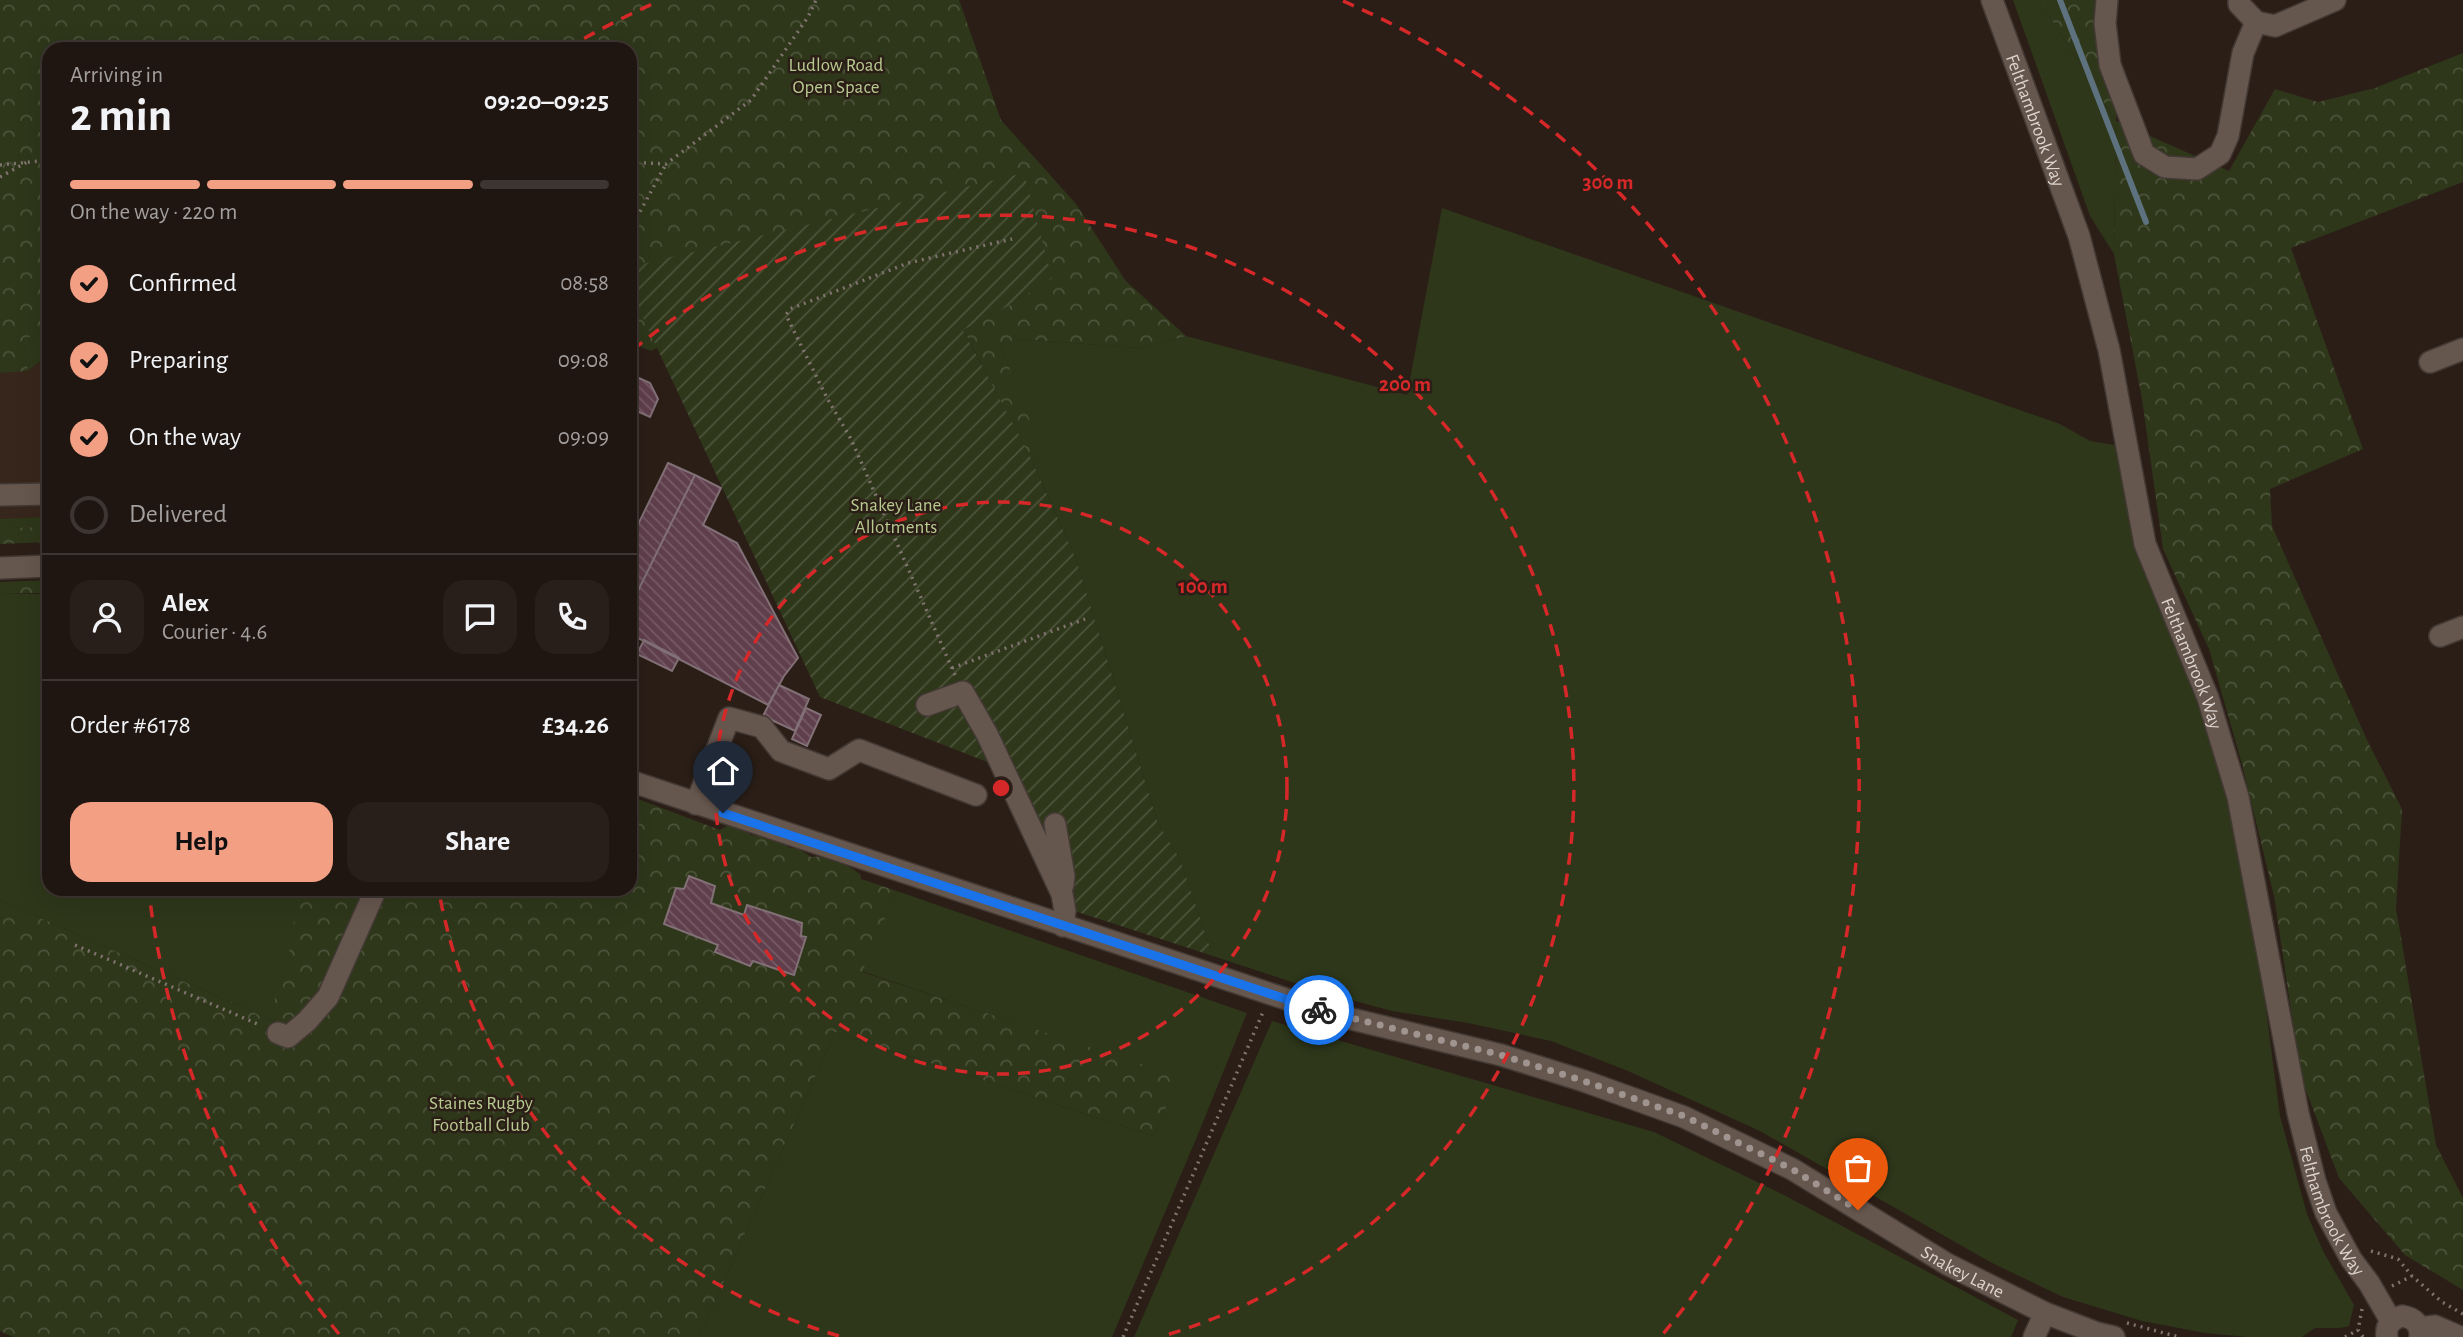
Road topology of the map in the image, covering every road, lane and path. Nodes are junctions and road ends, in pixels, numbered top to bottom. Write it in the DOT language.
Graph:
graph roads {
  1 [pos="816,0"];
  2 [pos="1992,0"];
  3 [pos="2107,0"];
  4 [pos="2239,0"];
  5 [pos="2335,0"];
  6 [pos="2256,22"];
  7 [pos="42,160"];
  8 [pos="28,161"];
  9 [pos="637,162"];
  10 [pos="666,164"];
  11 [pos="0,165"];
  12 [pos="0,177"];
  13 [pos="637,217"];
  14 [pos="1012,239"];
  15 [pos="2463,349"];
  16 [pos="2430,362"];
  17 [pos="42,494"];
  18 [pos="0,495"];
  19 [pos="42,566"];
  20 [pos="0,568"];
  21 [pos="1084,619"];
  22 [pos="2463,627"];
  23 [pos="2440,636"];
  24 [pos="952,668"];
  25 [pos="963,692"];
  26 [pos="927,705"];
  27 [pos="637,783"];
  28 [pos="976,795"];
  29 [pos="696,804"];
  30 [pos="1055,824"];
  31 [pos="1062,894"];
  32 [pos="373,896"];
  33 [pos="1063,926"];
  34 [pos="75,945"];
  35 [pos="1271,994"];
  36 [pos="278,1033"];
  37 [pos="2345,1248"];
  38 [pos="2412,1276"];
  39 [pos="2390,1288"];
  40 [pos="2363,1304"];
  41 [pos="2045,1312"];
  42 [pos="2463,1314"];
  43 [pos="2358,1330"];
  44 [pos="2386,1332"];
  45 [pos="2419,1332"];
  46 [pos="1123,1337"];
  47 [pos="2034,1337"];
  48 [pos="2114,1337"];
  49 [pos="2345,1337"];
  50 [pos="2363,1337"];
  51 [pos="2460,1337"];
  1 -- 10 [label="path"];
  2 -- 37 [label="street, Felthambrook Way"];
  3 -- 6 [label="street"];
  4 -- 6 [label="street"];
  5 -- 6 [label="street"];
  7 -- 8 [label="path"];
  8 -- 11 [label="path"];
  8 -- 12 [label="path"];
  9 -- 10 [label="path"];
  10 -- 13 [label="path"];
  14 -- 24 [label="path"];
  15 -- 16 [label="street"];
  17 -- 18 [label="street"];
  19 -- 20 [label="street"];
  21 -- 24 [label="path"];
  22 -- 23 [label="street"];
  24 -- 25 [label="path"];
  25 -- 26 [label="street"];
  25 -- 31 [label="street"];
  27 -- 29 [label="street, Snakey Lane"];
  28 -- 29 [label="street"];
  29 -- 33 [label="street, Snakey Lane"];
  30 -- 31 [label="street"];
  31 -- 33 [label="street"];
  32 -- 36 [label="street"];
  33 -- 35 [label="street, Snakey Lane"];
  34 -- 36 [label="path"];
  35 -- 41 [label="street, Snakey Lane"];
  35 -- 46 [label="path"];
  37 -- 38 [label="path"];
  37 -- 44 [label="street, Felthambrook Way"];
  38 -- 39 [label="path"];
  38 -- 42 [label="path"];
  40 -- 43 [label="path"];
  41 -- 47 [label="street"];
  41 -- 48 [label="street, Snakey Lane"];
  43 -- 49 [label="path"];
  43 -- 50 [label="path"];
  44 -- 45 [label="street"];
  45 -- 51 [label="street"];
}
